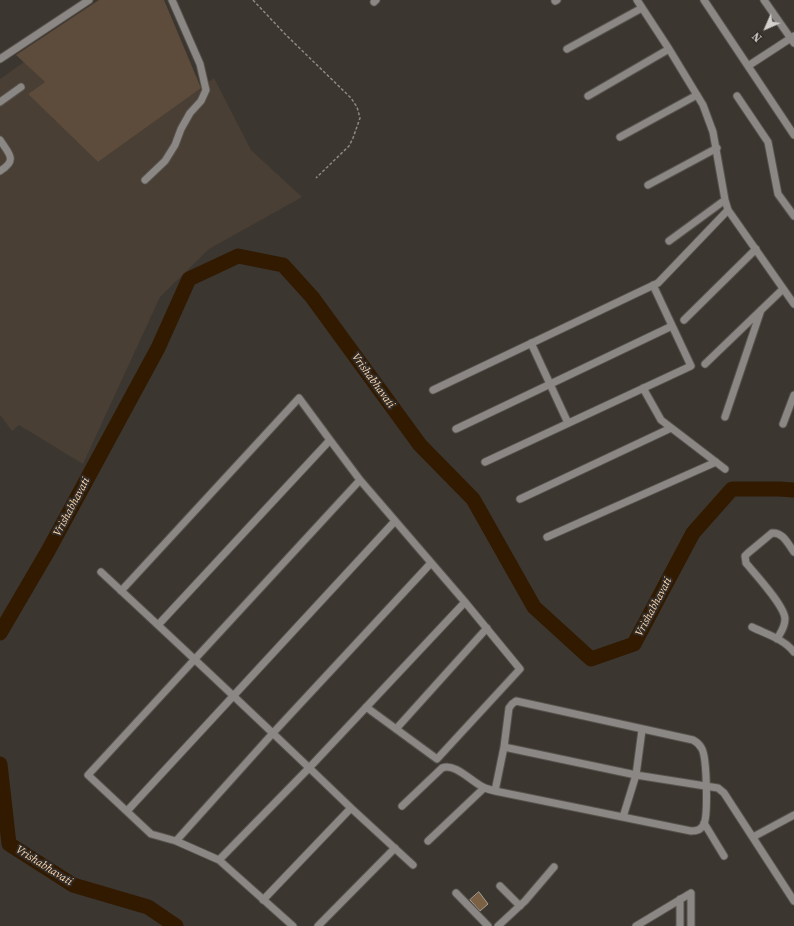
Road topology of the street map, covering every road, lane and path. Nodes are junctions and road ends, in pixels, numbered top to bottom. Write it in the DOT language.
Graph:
graph roads {
  1 [pos="89,0"];
  2 [pos="172,0"];
  3 [pos="253,0"];
  4 [pos="637,0"];
  5 [pos="704,0"];
  6 [pos="764,0"];
  7 [pos="642,8"];
  8 [pos="793,39"];
  9 [pos="567,49"];
  10 [pos="669,49"];
  11 [pos="0,59"];
  12 [pos="748,66"];
  13 [pos="21,87"];
  14 [pos="697,95"];
  15 [pos="588,96"];
  16 [pos="737,96"];
  17 [pos="0,102"];
  18 [pos="794,135"];
  19 [pos="620,137"];
  20 [pos="0,140"];
  21 [pos="717,148"];
  22 [pos="0,171"];
  23 [pos="316,178"];
  24 [pos="145,180"];
  25 [pos="648,184"];
  26 [pos="726,200"];
  27 [pos="728,210"];
  28 [pos="794,216"];
  29 [pos="669,241"];
  30 [pos="756,249"];
  31 [pos="653,285"];
  32 [pos="783,289"];
  33 [pos="794,304"];
  34 [pos="761,310"];
  35 [pos="684,320"];
  36 [pos="672,326"];
  37 [pos="531,343"];
  38 [pos="706,364"];
  39 [pos="550,384"];
  40 [pos="643,388"];
  41 [pos="433,390"];
  42 [pos="794,395"];
  43 [pos="725,417"];
  44 [pos="568,423"];
  45 [pos="783,424"];
  46 [pos="671,428"];
  47 [pos="456,429"];
  48 [pos="330,440"];
  49 [pos="485,462"];
  50 [pos="716,462"];
  51 [pos="725,469"];
  52 [pos="360,480"];
  53 [pos="520,499"];
  54 [pos="396,521"];
  55 [pos="547,536"];
  56 [pos="794,552"];
  57 [pos="431,563"];
  58 [pos="101,572"];
  59 [pos="121,591"];
  60 [pos="465,602"];
  61 [pos="158,625"];
  62 [pos="752,627"];
  63 [pos="487,628"];
  64 [pos="777,639"];
  65 [pos="794,652"];
  66 [pos="194,660"];
  67 [pos="232,696"];
  68 [pos="366,707"];
  69 [pos="396,729"];
  70 [pos="642,730"];
  71 [pos="274,733"];
  72 [pos="504,747"];
  73 [pos="309,768"];
  74 [pos="636,775"];
  75 [pos="707,786"];
  76 [pos="484,788"];
  77 [pos="495,791"];
  78 [pos="402,806"];
  79 [pos="351,808"];
  80 [pos="127,811"];
  81 [pos="794,815"];
  82 [pos="623,817"];
  83 [pos="704,823"];
  84 [pos="753,837"];
  85 [pos="176,841"];
  86 [pos="428,841"];
  87 [pos="395,848"];
  88 [pos="724,856"];
  89 [pos="219,860"];
  90 [pos="413,865"];
  91 [pos="554,867"];
  92 [pos="500,886"];
  93 [pos="456,893"];
  94 [pos="263,900"];
  95 [pos="680,900"];
  96 [pos="794,901"];
  97 [pos="520,906"];
  98 [pos="293,926"];
  99 [pos="318,926"];
  100 [pos="488,926"];
  101 [pos="498,926"];
  102 [pos="636,926"];
  103 [pos="680,926"];
  104 [pos="691,926"];
  1 -- 11 [label="street"];
  2 -- 24 [label="street"];
  3 -- 23 [label="path"];
  4 -- 7 [label="street"];
  5 -- 12 [label="street"];
  6 -- 8 [label="street"];
  7 -- 9 [label="street"];
  7 -- 10 [label="street"];
  8 -- 12 [label="street"];
  10 -- 14 [label="street"];
  10 -- 15 [label="street"];
  12 -- 18 [label="street"];
  13 -- 17 [label="street"];
  14 -- 19 [label="street"];
  14 -- 21 [label="street"];
  16 -- 28 [label="street"];
  20 -- 22 [label="street"];
  21 -- 25 [label="street"];
  21 -- 26 [label="street"];
  26 -- 27 [label="street"];
  26 -- 29 [label="street"];
  27 -- 30 [label="street"];
  27 -- 31 [label="street"];
  30 -- 32 [label="street"];
  30 -- 35 [label="street"];
  31 -- 36 [label="street"];
  31 -- 37 [label="street"];
  32 -- 33 [label="street"];
  32 -- 34 [label="street"];
  34 -- 38 [label="street"];
  34 -- 43 [label="street"];
  36 -- 39 [label="street"];
  36 -- 40 [label="street"];
  37 -- 39 [label="street"];
  37 -- 41 [label="street"];
  39 -- 44 [label="street"];
  39 -- 47 [label="street"];
  40 -- 44 [label="street"];
  40 -- 46 [label="street"];
  42 -- 45 [label="street"];
  44 -- 49 [label="street"];
  46 -- 50 [label="street"];
  46 -- 53 [label="street"];
  48 -- 52 [label="street"];
  48 -- 59 [label="street"];
  48 -- 61 [label="street"];
  50 -- 51 [label="street"];
  50 -- 55 [label="street"];
  52 -- 54 [label="street"];
  52 -- 66 [label="street"];
  54 -- 57 [label="street"];
  54 -- 67 [label="street"];
  56 -- 64 [label="street"];
  57 -- 60 [label="street"];
  57 -- 71 [label="street"];
  58 -- 59 [label="street"];
  59 -- 61 [label="street"];
  60 -- 63 [label="street"];
  60 -- 68 [label="street"];
  61 -- 66 [label="street"];
  62 -- 64 [label="street"];
  63 -- 69 [label="street"];
  63 -- 69 [label="street"];
  64 -- 65 [label="street"];
  66 -- 67 [label="street"];
  66 -- 80 [label="street"];
  67 -- 71 [label="street"];
  67 -- 80 [label="street"];
  68 -- 69 [label="street"];
  68 -- 73 [label="street"];
  70 -- 72 [label="street"];
  70 -- 74 [label="street"];
  70 -- 75 [label="street"];
  71 -- 73 [label="street"];
  71 -- 85 [label="street"];
  72 -- 74 [label="street"];
  72 -- 77 [label="street"];
  73 -- 79 [label="street"];
  73 -- 89 [label="street"];
  74 -- 75 [label="street"];
  74 -- 82 [label="street"];
  75 -- 83 [label="street"];
  75 -- 84 [label="street"];
  76 -- 77 [label="street"];
  76 -- 78 [label="street"];
  76 -- 86 [label="street"];
  77 -- 82 [label="street"];
  79 -- 87 [label="street"];
  79 -- 94 [label="street"];
  80 -- 85 [label="street"];
  81 -- 84 [label="street"];
  82 -- 83 [label="street"];
  83 -- 88 [label="street"];
  84 -- 96 [label="street"];
  85 -- 89 [label="street"];
  87 -- 90 [label="street"];
  87 -- 99 [label="street"];
  89 -- 94 [label="street"];
  91 -- 97 [label="street"];
  92 -- 97 [label="street"];
  93 -- 100 [label="street"];
  94 -- 98 [label="street"];
  95 -- 102 [label="street"];
  95 -- 103 [label="street"];
  95 -- 104 [label="street"];
  97 -- 101 [label="street"];
}
